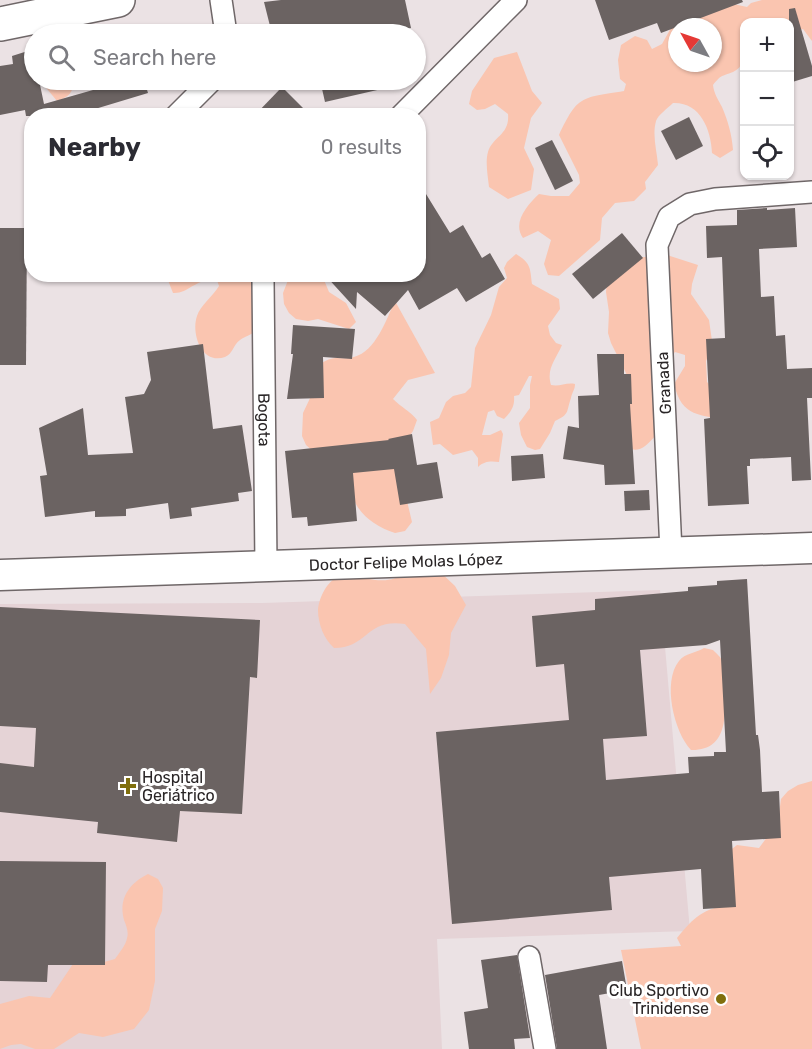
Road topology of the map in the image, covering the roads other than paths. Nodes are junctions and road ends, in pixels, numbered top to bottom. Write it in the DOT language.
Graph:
graph roads {
  1 [pos="118,0"];
  2 [pos="221,0"];
  3 [pos="516,0"];
  4 [pos="0,24"];
  5 [pos="225,24"];
  6 [pos="202,90"];
  7 [pos="184,108"];
  8 [pos="409,108"];
  9 [pos="812,192"];
  10 [pos="263,282"];
  11 [pos="812,548"];
  12 [pos="672,552"];
  13 [pos="266,566"];
  14 [pos="0,575"];
  15 [pos="529,957"];
  16 [pos="545,1049"];
  1 -- 4 [label="main road"];
  2 -- 5 [label="street"];
  3 -- 8 [label="street"];
  6 -- 7 [label="street"];
  9 -- 12 [label="street, Granada"];
  10 -- 13 [label="street, Bogota"];
  11 -- 12 [label="main road, Doctor Felipe Molas López"];
  12 -- 13 [label="main road, Doctor Felipe Molas López"];
  13 -- 14 [label="main road, Doctor Felipe Molas López"];
  15 -- 16 [label="street"];
}
